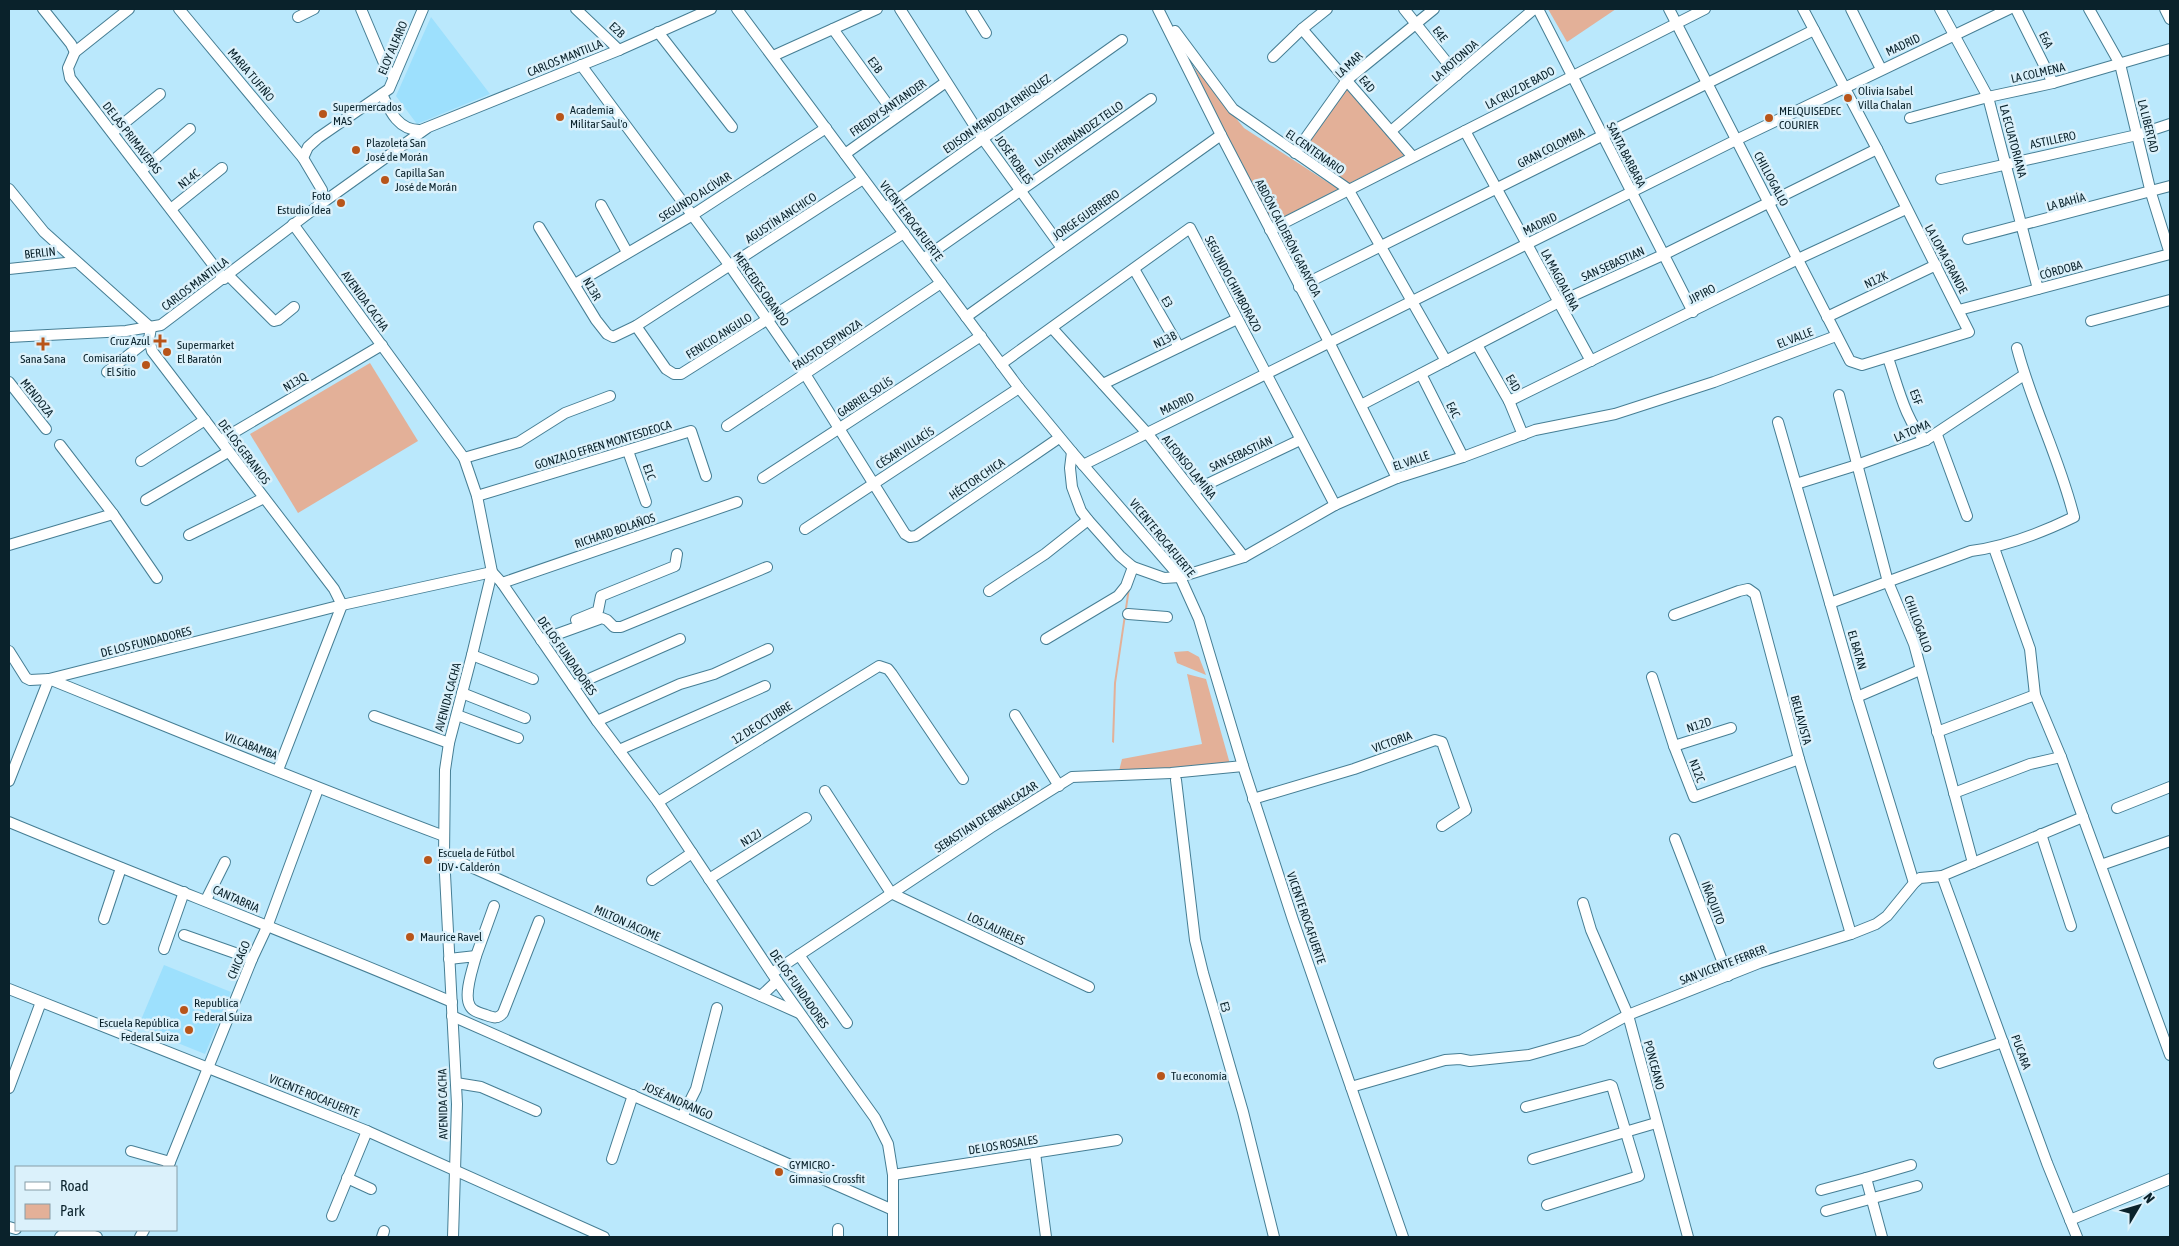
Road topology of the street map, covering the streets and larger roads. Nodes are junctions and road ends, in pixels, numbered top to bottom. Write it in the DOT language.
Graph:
graph roads {
  1 [pos="43,9"];
  2 [pos="129,9"];
  3 [pos="179,9"];
  4 [pos="314,9"];
  5 [pos="361,9"];
  6 [pos="423,9"];
  7 [pos="576,9"];
  8 [pos="711,9"];
  9 [pos="737,9"];
  10 [pos="877,9"];
  11 [pos="900,9"];
  12 [pos="971,9"];
  13 [pos="1159,9"];
  14 [pos="1327,9"];
  15 [pos="1404,9"];
  16 [pos="1434,9"];
  17 [pos="1534,9"];
  18 [pos="1538,9"];
  19 [pos="1669,9"];
  20 [pos="1705,9"];
  21 [pos="1803,9"];
  22 [pos="1940,9"];
  23 [pos="2009,9"];
  24 [pos="2016,9"];
  25 [pos="2089,9"];
  26 [pos="2165,9"];
  27 [pos="1855,10"];
  28 [pos="298,17"];
  29 [pos="2170,19"];
  30 [pos="1676,23"];
  31 [pos="1416,24"];
  32 [pos="833,29"];
  33 [pos="1302,29"];
  34 [pos="1814,30"];
  35 [pos="658,32"];
  36 [pos="986,33"];
  37 [pos="1955,34"];
  38 [pos="1122,40"];
  39 [pos="2170,49"];
  40 [pos="620,50"];
  41 [pos="75,52"];
  42 [pos="773,56"];
  43 [pos="1273,58"];
  44 [pos="2120,64"];
  45 [pos="581,65"];
  46 [pos="1881,69"];
  47 [pos="1457,75"];
  48 [pos="1572,75"];
  49 [pos="394,77"];
  50 [pos="1347,80"];
  51 [pos="946,82"];
  52 [pos="1708,83"];
  53 [pos="2053,83"];
  54 [pos="1845,86"];
  55 [pos="160,94"];
  56 [pos="382,94"];
  57 [pos="1988,97"];
  58 [pos="1151,99"];
  59 [pos="896,116"];
  60 [pos="1910,118"];
  61 [pos="2170,124"];
  62 [pos="732,127"];
  63 [pos="427,128"];
  64 [pos="826,128"];
  65 [pos="190,129"];
  66 [pos="1392,131"];
  67 [pos="1465,131"];
  68 [pos="112,132"];
  69 [pos="1221,135"];
  70 [pos="2137,135"];
  71 [pos="1602,136"];
  72 [pos="983,139"];
  73 [pos="1736,140"];
  74 [pos="1877,149"];
  75 [pos="845,154"];
  76 [pos="1295,154"];
  77 [pos="1412,156"];
  78 [pos="303,158"];
  79 [pos="2007,163"];
  80 [pos="222,168"];
  81 [pos="142,170"];
  82 [pos="863,179"];
  83 [pos="1941,179"];
  84 [pos="2170,186"];
  85 [pos="9,189"];
  86 [pos="1348,189"];
  87 [pos="1497,189"];
  88 [pos="1020,190"];
  89 [pos="1630,193"];
  90 [pos="2152,193"];
  91 [pos="1769,202"];
  92 [pos="601,205"];
  93 [pos="318,206"];
  94 [pos="885,208"];
  95 [pos="171,209"];
  96 [pos="1906,209"];
  97 [pos="691,216"];
  98 [pos="293,224"];
  99 [pos="2022,226"];
  100 [pos="539,227"];
  101 [pos="1270,230"];
  102 [pos="904,233"];
  103 [pos="1968,239"];
  104 [pos="1528,244"];
  105 [pos="1062,248"];
  106 [pos="1381,248"];
  107 [pos="627,252"];
  108 [pos="1665,254"];
  109 [pos="2170,254"];
  110 [pos="923,259"];
  111 [pos="1798,259"];
  112 [pos="75,262"];
  113 [pos="730,266"];
  114 [pos="1936,266"];
  115 [pos="1134,268"];
  116 [pos="9,269"];
  117 [pos="226,277"];
  118 [pos="941,283"];
  119 [pos="575,284"];
  120 [pos="1299,287"];
  121 [pos="2038,289"];
  122 [pos="2170,300"];
  123 [pos="1410,302"];
  124 [pos="1557,302"];
  125 [pos="294,307"];
  126 [pos="1959,310"];
  127 [pos="1693,312"];
  128 [pos="966,317"];
  129 [pos="1827,317"];
  130 [pos="1237,319"];
  131 [pos="768,320"];
  132 [pos="2091,321"];
  133 [pos="636,326"];
  134 [pos="151,328"];
  135 [pos="1052,328"];
  136 [pos="980,336"];
  137 [pos="1836,336"];
  138 [pos="9,337"];
  139 [pos="149,339"];
  140 [pos="1329,342"];
  141 [pos="382,345"];
  142 [pos="1477,345"];
  143 [pos="1179,347"];
  144 [pos="2018,348"];
  145 [pos="1888,358"];
  146 [pos="1446,361"];
  147 [pos="1591,361"];
  148 [pos="1850,361"];
  149 [pos="1001,364"];
  150 [pos="107,372"];
  151 [pos="805,374"];
  152 [pos="1266,374"];
  153 [pos="1420,374"];
  154 [pos="2024,375"];
  155 [pos="9,382"];
  156 [pos="1103,384"];
  157 [pos="1019,388"];
  158 [pos="1839,394"];
  159 [pos="610,396"];
  160 [pos="1509,401"];
  161 [pos="1361,405"];
  162 [pos="204,420"];
  163 [pos="1778,422"];
  164 [pos="727,426"];
  165 [pos="839,428"];
  166 [pos="46,429"];
  167 [pos="1147,433"];
  168 [pos="1523,435"];
  169 [pos="1937,435"];
  170 [pos="1059,438"];
  171 [pos="221,440"];
  172 [pos="1300,440"];
  173 [pos="1926,440"];
  174 [pos="60,444"];
  175 [pos="628,451"];
  176 [pos="228,452"];
  177 [pos="1072,452"];
  178 [pos="1463,457"];
  179 [pos="464,458"];
  180 [pos="141,461"];
  181 [pos="1083,465"];
  182 [pos="1857,465"];
  183 [pos="706,476"];
  184 [pos="763,478"];
  185 [pos="1397,478"];
  186 [pos="872,484"];
  187 [pos="1796,484"];
  188 [pos="1193,491"];
  189 [pos="477,496"];
  190 [pos="264,498"];
  191 [pos="146,500"];
  192 [pos="646,502"];
  193 [pos="737,502"];
  194 [pos="1334,505"];
  195 [pos="113,514"];
  196 [pos="1967,516"];
  197 [pos="1088,520"];
  198 [pos="805,529"];
  199 [pos="189,535"];
  200 [pos="907,536"];
  201 [pos="9,544"];
  202 [pos="1994,548"];
  203 [pos="677,554"];
  204 [pos="1244,557"];
  205 [pos="767,567"];
  206 [pos="1133,567"];
  207 [pos="492,572"];
  208 [pos="1180,577"];
  209 [pos="157,578"];
  210 [pos="1888,582"];
  211 [pos="502,583"];
  212 [pos="989,591"];
  213 [pos="1830,603"];
  214 [pos="342,606"];
  215 [pos="1128,614"];
  216 [pos="1674,615"];
  217 [pos="1167,617"];
  218 [pos="539,638"];
  219 [pos="680,638"];
  220 [pos="1046,640"];
  221 [pos="768,650"];
  222 [pos="9,652"];
  223 [pos="472,655"];
  224 [pos="1920,670"];
  225 [pos="1652,677"];
  226 [pos="49,679"];
  227 [pos="533,679"];
  228 [pos="573,686"];
  229 [pos="765,686"];
  230 [pos="462,693"];
  231 [pos="2035,695"];
  232 [pos="1857,697"];
  233 [pos="457,715"];
  234 [pos="1015,715"];
  235 [pos="374,716"];
  236 [pos="525,718"];
  237 [pos="597,721"];
  238 [pos="1731,728"];
  239 [pos="1937,732"];
  240 [pos="518,738"];
  241 [pos="449,743"];
  242 [pos="1674,746"];
  243 [pos="619,750"];
  244 [pos="2061,757"];
  245 [pos="1799,759"];
  246 [pos="1243,766"];
  247 [pos="278,770"];
  248 [pos="963,779"];
  249 [pos="1176,780"];
  250 [pos="9,781"];
  251 [pos="1059,786"];
  252 [pos="2170,787"];
  253 [pos="318,789"];
  254 [pos="825,791"];
  255 [pos="1954,793"];
  256 [pos="1254,799"];
  257 [pos="658,802"];
  258 [pos="2117,808"];
  259 [pos="2083,817"];
  260 [pos="806,818"];
  261 [pos="9,822"];
  262 [pos="1442,826"];
  263 [pos="2041,834"];
  264 [pos="444,836"];
  265 [pos="1674,839"];
  266 [pos="2170,841"];
  267 [pos="692,853"];
  268 [pos="444,855"];
  269 [pos="225,862"];
  270 [pos="1972,863"];
  271 [pos="2101,865"];
  272 [pos="121,868"];
  273 [pos="1942,876"];
  274 [pos="710,879"];
  275 [pos="652,880"];
  276 [pos="1914,883"];
  277 [pos="184,892"];
  278 [pos="892,893"];
  279 [pos="206,900"];
  280 [pos="1583,903"];
  281 [pos="494,906"];
  282 [pos="104,919"];
  283 [pos="539,921"];
  284 [pos="2071,926"];
  285 [pos="267,927"];
  286 [pos="1851,934"];
  287 [pos="184,935"];
  288 [pos="164,949"];
  289 [pos="799,955"];
  290 [pos="476,956"];
  291 [pos="252,959"];
  292 [pos="449,959"];
  293 [pos="1728,976"];
  294 [pos="774,977"];
  295 [pos="1089,987"];
  296 [pos="9,989"];
  297 [pos="761,996"];
  298 [pos="42,1002"];
  299 [pos="452,1002"];
  300 [pos="717,1008"];
  301 [pos="800,1014"];
  302 [pos="1628,1015"];
  303 [pos="452,1016"];
  304 [pos="847,1022"];
  305 [pos="2003,1042"];
  306 [pos="2170,1055"];
  307 [pos="1939,1063"];
  308 [pos="208,1067"];
  309 [pos="456,1082"];
  310 [pos="1351,1087"];
  311 [pos="9,1088"];
  312 [pos="632,1095"];
  313 [pos="1526,1107"];
  314 [pos="536,1112"];
  315 [pos="682,1117"];
  316 [pos="1656,1124"];
  317 [pos="367,1131"];
  318 [pos="1626,1132"];
  319 [pos="1117,1140"];
  320 [pos="131,1151"];
  321 [pos="1036,1153"];
  322 [pos="612,1159"];
  323 [pos="1533,1159"];
  324 [pos="169,1164"];
  325 [pos="1911,1165"];
  326 [pos="456,1169"];
  327 [pos="893,1175"];
  328 [pos="347,1178"];
  329 [pos="1866,1178"];
  330 [pos="2170,1180"];
  331 [pos="1917,1186"];
  332 [pos="371,1189"];
  333 [pos="1821,1190"];
  334 [pos="1871,1198"];
  335 [pos="1547,1205"];
  336 [pos="893,1210"];
  337 [pos="1826,1211"];
  338 [pos="332,1216"];
  339 [pos="2070,1220"];
  340 [pos="75,1231"];
  341 [pos="97,1237"];
  342 [pos="453,1237"];
  343 [pos="604,1237"];
  344 [pos="893,1237"];
  345 [pos="1046,1237"];
  346 [pos="1274,1237"];
  347 [pos="1403,1237"];
  348 [pos="1688,1237"];
  349 [pos="1882,1237"];
  350 [pos="2077,1237"];
  1 -- 41 [label="street"];
  2 -- 41 [label="street"];
  3 -- 78 [label="street, MARIA TUFIÑO"];
  4 -- 28 [label="street"];
  5 -- 49 [label="street"];
  6 -- 49 [label="street, ELOY ALFARO"];
  7 -- 40 [label="street, E2B"];
  8 -- 35 [label="street, CARLOS MANTILLA"];
  9 -- 42 [label="street, VICENTE ROCAFUERTE"];
  10 -- 32 [label="street"];
  11 -- 51 [label="street, JOSÉ ROBLES"];
  12 -- 36 [label="street"];
  13 -- 69 [label="street, ABDÓN CALDERÓN GARAYCOA"];
  13 -- 76 [label="street, EL CENTENARIO"];
  14 -- 33 [label="street"];
  15 -- 31 [label="street, E4E"];
  16 -- 31 [label="street, LA MAR"];
  17 -- 47 [label="street, LA ROTONDA"];
  18 -- 48 [label="street, SANTA BARBARA"];
  19 -- 30 [label="street, CHILLOGALLO"];
  20 -- 30 [label="street, LA CRUZ DE BADO"];
  21 -- 34 [label="street, LA LOMA GRANDE"];
  22 -- 37 [label="street, LA ECUATORIANA"];
  23 -- 37 [label="street, MADRID"];
  24 -- 53 [label="street, E6A"];
  25 -- 44 [label="street, LA LIBERTAD"];
  26 -- 29 [label="street"];
  27 -- 46 [label="street"];
  30 -- 48 [label="street, LA CRUZ DE BADO"];
  30 -- 52 [label="street, CHILLOGALLO"];
  31 -- 47 [label="street, E4E"];
  31 -- 50 [label="street, LA MAR"];
  32 -- 42 [label="street"];
  32 -- 59 [label="street, E3B"];
  33 -- 43 [label="street"];
  33 -- 50 [label="street, E4D"];
  34 -- 52 [label="street, GRAN COLOMBIA"];
  34 -- 54 [label="street, LA LOMA GRANDE"];
  35 -- 40 [label="street, CARLOS MANTILLA"];
  35 -- 62 [label="street"];
  37 -- 46 [label="street, MADRID"];
  37 -- 57 [label="street, LA ECUATORIANA"];
  38 -- 72 [label="street, EDISON MENDOZA ENRÍQUEZ"];
  39 -- 44 [label="street, LA COLMENA"];
  40 -- 45 [label="street, CARLOS MANTILLA"];
  41 -- 68 [label="street, DE LAS PRIMAVERAS"];
  42 -- 64 [label="street, VICENTE ROCAFUERTE"];
  44 -- 53 [label="street, LA COLMENA"];
  44 -- 70 [label="street, LA LIBERTAD"];
  45 -- 63 [label="street, CARLOS MANTILLA"];
  45 -- 97 [label="street, MERCEDES OBANDO"];
  46 -- 54 [label="street, MADRID"];
  47 -- 66 [label="street, LA ROTONDA"];
  48 -- 67 [label="street, LA CRUZ DE BADO"];
  48 -- 71 [label="street, SANTA BARBARA"];
  49 -- 56 [label="street, ELOY ALFARO"];
  50 -- 66 [label="street, E4D"];
  50 -- 76 [label="street, LA MAR"];
  51 -- 59 [label="street, FREDDY SANTANDER"];
  51 -- 72 [label="street, JOSÉ ROBLES"];
  52 -- 71 [label="street, GRAN COLOMBIA"];
  52 -- 73 [label="street, CHILLOGALLO"];
  53 -- 57 [label="street, LA COLMENA"];
  54 -- 73 [label="street, MADRID"];
  54 -- 74 [label="street, LA LOMA GRANDE"];
  55 -- 68 [label="street"];
  56 -- 63 [label="street"];
  56 -- 78 [label="street"];
  57 -- 60 [label="street, LA COLMENA"];
  57 -- 79 [label="street, LA ECUATORIANA"];
  58 -- 88 [label="street, LUIS HERNÁNDEZ TELLO"];
  59 -- 75 [label="street, FREDDY SANTANDER"];
  61 -- 70 [label="street, ASTILLERO"];
  63 -- 93 [label="street, CARLOS MANTILLA"];
  64 -- 75 [label="street, VICENTE ROCAFUERTE"];
  64 -- 97 [label="street, SEGUNDO ALCÍVAR"];
  65 -- 81 [label="street"];
  66 -- 77 [label="street, E4D"];
  67 -- 77 [label="street, LA CRUZ DE BADO"];
  67 -- 87 [label="street, LA MAGDALENA"];
  68 -- 81 [label="street, DE LAS PRIMAVERAS"];
  69 -- 101 [label="street, ABDÓN CALDERÓN GARAYCOA"];
  69 -- 105 [label="street, JORGE GUERRERO"];
  70 -- 79 [label="street, ASTILLERO"];
  70 -- 90 [label="street, LA LIBERTAD"];
  71 -- 87 [label="street, GRAN COLOMBIA"];
  71 -- 89 [label="street, SANTA BARBARA"];
  72 -- 88 [label="street, JOSÉ ROBLES"];
  72 -- 94 [label="street, EDISON MENDOZA ENRÍQUEZ"];
  73 -- 89 [label="street, MADRID"];
  73 -- 91 [label="street, CHILLOGALLO"];
  74 -- 91 [label="street, SAN SEBASTIAN"];
  74 -- 96 [label="street, LA LOMA GRANDE"];
  75 -- 82 [label="street, VICENTE ROCAFUERTE"];
  76 -- 86 [label="street, EL CENTENARIO"];
  77 -- 86 [label="street, LA CRUZ DE BADO"];
  78 -- 93 [label="street, MARIA TUFIÑO"];
  79 -- 83 [label="street, ASTILLERO"];
  79 -- 99 [label="street, LA ECUATORIANA"];
  80 -- 95 [label="street, N14C"];
  81 -- 95 [label="street, DE LAS PRIMAVERAS"];
  82 -- 94 [label="street, VICENTE ROCAFUERTE"];
  82 -- 113 [label="street, AGUSTÍN ANCHICO"];
  84 -- 90 [label="street, LA BAHÍA"];
  85 -- 112 [label="street"];
  86 -- 101 [label="street, LA CRUZ DE BADO"];
  86 -- 106 [label="street, EL CENTENARIO"];
  87 -- 104 [label="street, LA MAGDALENA"];
  87 -- 106 [label="street, GRAN COLOMBIA"];
  88 -- 105 [label="street, JOSÉ ROBLES"];
  88 -- 110 [label="street, LUIS HERNÁNDEZ TELLO"];
  89 -- 104 [label="street, MADRID"];
  89 -- 108 [label="street, SANTA BARBARA"];
  90 -- 99 [label="street, LA BAHÍA"];
  90 -- 109 [label="street, LA LIBERTAD"];
  91 -- 108 [label="street, SAN SEBASTIAN"];
  91 -- 111 [label="street, CHILLOGALLO"];
  92 -- 107 [label="street"];
  93 -- 98 [label="street, CARLOS MANTILLA"];
  94 -- 102 [label="street, VICENTE ROCAFUERTE"];
  95 -- 117 [label="street, DE LAS PRIMAVERAS"];
  96 -- 111 [label="street, JIPIRO"];
  96 -- 114 [label="street, LA LOMA GRANDE"];
  97 -- 107 [label="street, SEGUNDO ALCÍVAR"];
  97 -- 113 [label="street, MERCEDES OBANDO"];
  98 -- 117 [label="street, CARLOS MANTILLA"];
  98 -- 141 [label="street, AVENIDA CACHA"];
  99 -- 103 [label="street, LA BAHÍA"];
  99 -- 121 [label="street, LA ECUATORIANA"];
  100 -- 119 [label="street, N13R"];
  101 -- 120 [label="street, ABDÓN CALDERÓN GARAYCOA"];
  102 -- 110 [label="street, VICENTE ROCAFUERTE"];
  102 -- 131 [label="street, FENICIO ANGULO"];
  104 -- 123 [label="street, MADRID"];
  104 -- 124 [label="street, LA MAGDALENA"];
  105 -- 128 [label="street, JORGE GUERRERO"];
  106 -- 120 [label="street, GRAN COLOMBIA"];
  106 -- 123 [label="street, EL CENTENARIO"];
  107 -- 119 [label="street, SEGUNDO ALCÍVAR"];
  108 -- 124 [label="street, SAN SEBASTIAN"];
  108 -- 127 [label="street, SANTA BARBARA"];
  109 -- 121 [label="street, CÓRDOBA"];
  110 -- 118 [label="street, VICENTE ROCAFUERTE"];
  111 -- 127 [label="street, JIPIRO"];
  111 -- 129 [label="street, CHILLOGALLO"];
  112 -- 116 [label="street, BERLIN"];
  112 -- 134 [label="street"];
  113 -- 131 [label="street, MERCEDES OBANDO"];
  113 -- 133 [label="street, AGUSTÍN ANCHICO"];
  114 -- 126 [label="street, LA LOMA GRANDE"];
  114 -- 129 [label="street, N12K"];
  115 -- 130 [label="street, SEGUNDO CHIMBORAZO"];
  115 -- 135 [label="street, SEGUNDO CHIMBORAZO"];
  115 -- 143 [label="street, E3"];
  117 -- 125 [label="street, DE LAS PRIMAVERAS"];
  117 -- 134 [label="street, CARLOS MANTILLA"];
  118 -- 128 [label="street, VICENTE ROCAFUERTE"];
  118 -- 151 [label="street, FAUSTO ESPINOZA"];
  119 -- 133 [label="street, N13R"];
  120 -- 140 [label="street, ABDÓN CALDERÓN GARAYCOA"];
  121 -- 126 [label="street, CÓRDOBA"];
  122 -- 132 [label="street"];
  123 -- 140 [label="street, MADRID"];
  123 -- 146 [label="street, EL CENTENARIO"];
  124 -- 142 [label="street, SAN SEBASTIAN"];
  124 -- 147 [label="street, LA MAGDALENA"];
  126 -- 145 [label="street, LA LOMA GRANDE"];
  127 -- 147 [label="street, JIPIRO"];
  128 -- 136 [label="street, VICENTE ROCAFUERTE"];
  129 -- 137 [label="street, CHILLOGALLO"];
  130 -- 143 [label="street, N13B"];
  130 -- 152 [label="street, SEGUNDO CHIMBORAZO"];
  131 -- 133 [label="street, FENICIO ANGULO"];
  131 -- 151 [label="street, MERCEDES OBANDO"];
  134 -- 138 [label="street, CARLOS MANTILLA"];
  134 -- 139 [label="street"];
  135 -- 149 [label="street, SEGUNDO CHIMBORAZO"];
  135 -- 156 [label="street, ALFONSO LAMIÑA"];
  136 -- 149 [label="street, VICENTE ROCAFUERTE"];
  136 -- 165 [label="street, GABRIEL SOLÍS"];
  137 -- 148 [label="street, CHILLOGALLO"];
  137 -- 168 [label="street, EL VALLE"];
  139 -- 150 [label="street"];
  139 -- 162 [label="street, DE LOS GERANIOS"];
  140 -- 152 [label="street, MADRID"];
  140 -- 161 [label="street, ABDÓN CALDERÓN GARAYCOA"];
  141 -- 171 [label="street, N13Q"];
  141 -- 179 [label="street, AVENIDA CACHA"];
  142 -- 146 [label="street, SAN SEBASTIAN"];
  142 -- 160 [label="street, E4D"];
  143 -- 156 [label="street, N13B"];
  144 -- 154 [label="street"];
  145 -- 148 [label="street, LA LOMA GRANDE"];
  145 -- 173 [label="street, E5F"];
  146 -- 153 [label="street, SAN SEBASTIAN"];
  147 -- 160 [label="street, JIPIRO"];
  149 -- 157 [label="street, VICENTE ROCAFUERTE"];
  151 -- 164 [label="street, FAUSTO ESPINOZA"];
  151 -- 165 [label="street, MERCEDES OBANDO"];
  152 -- 167 [label="street, MADRID"];
  152 -- 172 [label="street, SEGUNDO CHIMBORAZO"];
  153 -- 161 [label="street, SAN SEBASTIAN"];
  153 -- 178 [label="street, E4C"];
  154 -- 169 [label="street, LA TOMA"];
  154 -- 202 [label="street"];
  155 -- 166 [label="street, MENDOZA"];
  156 -- 167 [label="street, ALFONSO LAMIÑA"];
  157 -- 170 [label="street, VICENTE ROCAFUERTE"];
  157 -- 186 [label="street, CÉSAR VILLACÍS"];
  158 -- 182 [label="street, CHILLOGALLO"];
  159 -- 179 [label="street"];
  160 -- 168 [label="street, E4D"];
  161 -- 185 [label="street, ABDÓN CALDERÓN GARAYCOA"];
  162 -- 171 [label="street, DE LOS GERANIOS"];
  162 -- 180 [label="street"];
  163 -- 187 [label="street, EL BATAN"];
  165 -- 184 [label="street, GABRIEL SOLÍS"];
  165 -- 186 [label="street, MERCEDES OBANDO"];
  167 -- 181 [label="street, MADRID"];
  167 -- 188 [label="street, ALFONSO LAMIÑA"];
  168 -- 178 [label="street, EL VALLE"];
  169 -- 173 [label="street, LA TOMA"];
  169 -- 196 [label="street"];
  170 -- 177 [label="street, VICENTE ROCAFUERTE"];
  170 -- 200 [label="street, HÉCTOR CHICA"];
  171 -- 176 [label="street, DE LOS GERANIOS"];
  172 -- 188 [label="street, SAN SEBASTIÁN"];
  172 -- 194 [label="street, SEGUNDO CHIMBORAZO"];
  173 -- 182 [label="street, LA TOMA"];
  174 -- 195 [label="street"];
  175 -- 183 [label="street, GONZALO EFREN MONTESDEOCA"];
  175 -- 189 [label="street, GONZALO EFREN MONTESDEOCA"];
  175 -- 192 [label="street, E1C"];
  176 -- 190 [label="street, DE LOS GERANIOS"];
  176 -- 191 [label="street"];
  177 -- 181 [label="street, VICENTE ROCAFUERTE"];
  177 -- 197 [label="street, EL VALLE"];
  178 -- 185 [label="street, EL VALLE"];
  179 -- 189 [label="street, AVENIDA CACHA"];
  181 -- 208 [label="street, VICENTE ROCAFUERTE"];
  182 -- 187 [label="street, LA TOMA"];
  182 -- 210 [label="street, CHILLOGALLO"];
  185 -- 194 [label="street, EL VALLE"];
  186 -- 198 [label="street, CÉSAR VILLACÍS"];
  186 -- 200 [label="street, MERCEDES OBANDO"];
  187 -- 213 [label="street, EL BATAN"];
  188 -- 204 [label="street, ALFONSO LAMIÑA"];
  189 -- 207 [label="street, AVENIDA CACHA"];
  190 -- 199 [label="street"];
  190 -- 214 [label="street, DE LOS GERANIOS"];
  193 -- 211 [label="street, RICHARD BOLAÑOS"];
  194 -- 204 [label="street, EL VALLE"];
  195 -- 201 [label="street"];
  195 -- 209 [label="street"];
  197 -- 206 [label="street, EL VALLE"];
  197 -- 212 [label="street"];
  202 -- 210 [label="street"];
  202 -- 231 [label="street"];
  203 -- 218 [label="street"];
  204 -- 208 [label="street, EL VALLE"];
  205 -- 218 [label="street"];
  206 -- 208 [label="street, EL VALLE"];
  206 -- 220 [label="street"];
  207 -- 211 [label="street, DE LOS FUNDADORES"];
  207 -- 214 [label="street, DE LOS FUNDADORES"];
  207 -- 223 [label="street, AVENIDA CACHA"];
  208 -- 246 [label="street, VICENTE ROCAFUERTE"];
  210 -- 213 [label="street"];
  210 -- 224 [label="street, CHILLOGALLO"];
  211 -- 218 [label="street, DE LOS FUNDADORES"];
  213 -- 232 [label="street, EL BATAN"];
  214 -- 226 [label="street, DE LOS FUNDADORES"];
  214 -- 247 [label="street"];
  215 -- 217 [label="street"];
  216 -- 245 [label="street, BELLAVISTA"];
  218 -- 228 [label="street, DE LOS FUNDADORES"];
  219 -- 228 [label="street"];
  221 -- 237 [label="street"];
  222 -- 226 [label="street"];
  223 -- 227 [label="street"];
  223 -- 230 [label="street, AVENIDA CACHA"];
  224 -- 232 [label="street"];
  224 -- 239 [label="street, CHILLOGALLO"];
  225 -- 242 [label="street, N12C"];
  226 -- 247 [label="street, VILCABAMBA"];
  226 -- 250 [label="street"];
  228 -- 237 [label="street, DE LOS FUNDADORES"];
  229 -- 243 [label="street"];
  230 -- 233 [label="street, AVENIDA CACHA"];
  230 -- 236 [label="street"];
  231 -- 239 [label="street"];
  231 -- 244 [label="street"];
  232 -- 276 [label="street, EL BATAN"];
  233 -- 240 [label="street"];
  233 -- 241 [label="street, AVENIDA CACHA"];
  234 -- 251 [label="street"];
  235 -- 241 [label="street"];
  237 -- 243 [label="street, DE LOS FUNDADORES"];
  238 -- 242 [label="street, N12D"];
  239 -- 255 [label="street, CHILLOGALLO"];
  241 -- 264 [label="street, AVENIDA CACHA"];
  242 -- 245 [label="street, N12C"];
  243 -- 257 [label="street, DE LOS FUNDADORES"];
  244 -- 255 [label="street"];
  244 -- 259 [label="street"];
  245 -- 286 [label="street, BELLAVISTA"];
  246 -- 251 [label="street, SEBASTIAN DE BENALCAZAR"];
  246 -- 256 [label="street, VICENTE ROCAFUERTE"];
  247 -- 253 [label="street, VILCABAMBA"];
  248 -- 257 [label="street, 12 DE OCTUBRE"];
  249 -- 346 [label="street, E3"];
  251 -- 278 [label="street, SEBASTIAN DE BENALCAZAR"];
  252 -- 258 [label="street"];
  253 -- 264 [label="street, VILCABAMBA"];
  253 -- 285 [label="street, CHICAGO"];
  254 -- 278 [label="street"];
  255 -- 270 [label="street, CHILLOGALLO"];
  256 -- 262 [label="street, VICTORIA"];
  256 -- 310 [label="street, VICENTE ROCAFUERTE"];
  257 -- 267 [label="street, DE LOS FUNDADORES"];
  259 -- 263 [label="street"];
  259 -- 271 [label="street"];
  260 -- 274 [label="street, N12J"];
  261 -- 272 [label="street, CANTABRIA"];
  263 -- 270 [label="street"];
  263 -- 284 [label="street"];
  264 -- 268 [label="street, AVENIDA CACHA"];
  265 -- 293 [label="street, IÑAQUITO"];
  266 -- 271 [label="street"];
  267 -- 274 [label="street, DE LOS FUNDADORES"];
  267 -- 275 [label="street"];
  268 -- 292 [label="street, AVENIDA CACHA"];
  268 -- 297 [label="street, MILTON JACOME"];
  269 -- 279 [label="street"];
  270 -- 273 [label="street"];
  271 -- 306 [label="street"];
  272 -- 277 [label="street, CANTABRIA"];
  272 -- 282 [label="street"];
  273 -- 276 [label="street"];
  273 -- 305 [label="street, PUCARA"];
  274 -- 294 [label="street, DE LOS FUNDADORES"];
  276 -- 286 [label="street, SAN VICENTE FERRER"];
  277 -- 279 [label="street, CANTABRIA"];
  277 -- 288 [label="street"];
  278 -- 289 [label="street, SEBASTIAN DE BENALCAZAR"];
  278 -- 295 [label="street, LOS LAURELES"];
  279 -- 285 [label="street, CANTABRIA"];
  280 -- 302 [label="street, PONCEANO"];
  281 -- 290 [label="street"];
  283 -- 290 [label="street"];
  285 -- 291 [label="street, CHICAGO"];
  285 -- 299 [label="street, CANTABRIA"];
  286 -- 293 [label="street, SAN VICENTE FERRER"];
  287 -- 291 [label="street"];
  289 -- 294 [label="street, SEBASTIAN DE BENALCAZAR"];
  289 -- 304 [label="street"];
  290 -- 292 [label="street"];
  291 -- 308 [label="street, CHICAGO"];
  292 -- 299 [label="street, AVENIDA CACHA"];
  293 -- 302 [label="street, SAN VICENTE FERRER"];
  294 -- 297 [label="street, SEBASTIAN DE BENALCAZAR"];
  294 -- 301 [label="street, DE LOS FUNDADORES"];
  296 -- 298 [label="street, VICENTE ROCAFUERTE"];
  297 -- 301 [label="street, MILTON JACOME"];
  298 -- 308 [label="street, VICENTE ROCAFUERTE"];
  298 -- 311 [label="street"];
  299 -- 303 [label="street, AVENIDA CACHA"];
  300 -- 315 [label="street"];
  301 -- 327 [label="street, DE LOS FUNDADORES"];
  302 -- 310 [label="street, SAN VICENTE FERRER"];
  302 -- 316 [label="street, PONCEANO"];
  303 -- 309 [label="street, AVENIDA CACHA"];
  303 -- 312 [label="street, JOSÉ ANDRANGO"];
  305 -- 307 [label="street"];
  305 -- 339 [label="street, PUCARA"];
  308 -- 317 [label="street, VICENTE ROCAFUERTE"];
  308 -- 324 [label="street, CHICAGO"];
  309 -- 314 [label="street"];
  309 -- 326 [label="street, AVENIDA CACHA"];
  310 -- 347 [label="street, VICENTE ROCAFUERTE"];
  312 -- 315 [label="street, JOSÉ ANDRANGO"];
  312 -- 322 [label="street"];
  313 -- 318 [label="street"];
  315 -- 336 [label="street, JOSÉ ANDRANGO"];
  316 -- 318 [label="street"];
  316 -- 348 [label="street, PONCEANO"];
  317 -- 326 [label="street, VICENTE ROCAFUERTE"];
  317 -- 328 [label="street"];
  318 -- 323 [label="street"];
  318 -- 335 [label="street"];
  319 -- 321 [label="street, DE LOS ROSALES"];
  320 -- 324 [label="street"];
  321 -- 327 [label="street, DE LOS ROSALES"];
  321 -- 345 [label="street"];
  325 -- 329 [label="street"];
  326 -- 342 [label="street, AVENIDA CACHA"];
  326 -- 343 [label="street, VICENTE ROCAFUERTE"];
  327 -- 336 [label="street, DE LOS FUNDADORES"];
  328 -- 332 [label="street"];
  328 -- 338 [label="street"];
  329 -- 333 [label="street"];
  329 -- 334 [label="street"];
  330 -- 339 [label="street"];
  331 -- 334 [label="street"];
  334 -- 337 [label="street"];
  334 -- 349 [label="street"];
  336 -- 344 [label="street, DE LOS FUNDADORES"];
  339 -- 350 [label="street, PUCARA"];
  340 -- 341 [label="street"];
}
